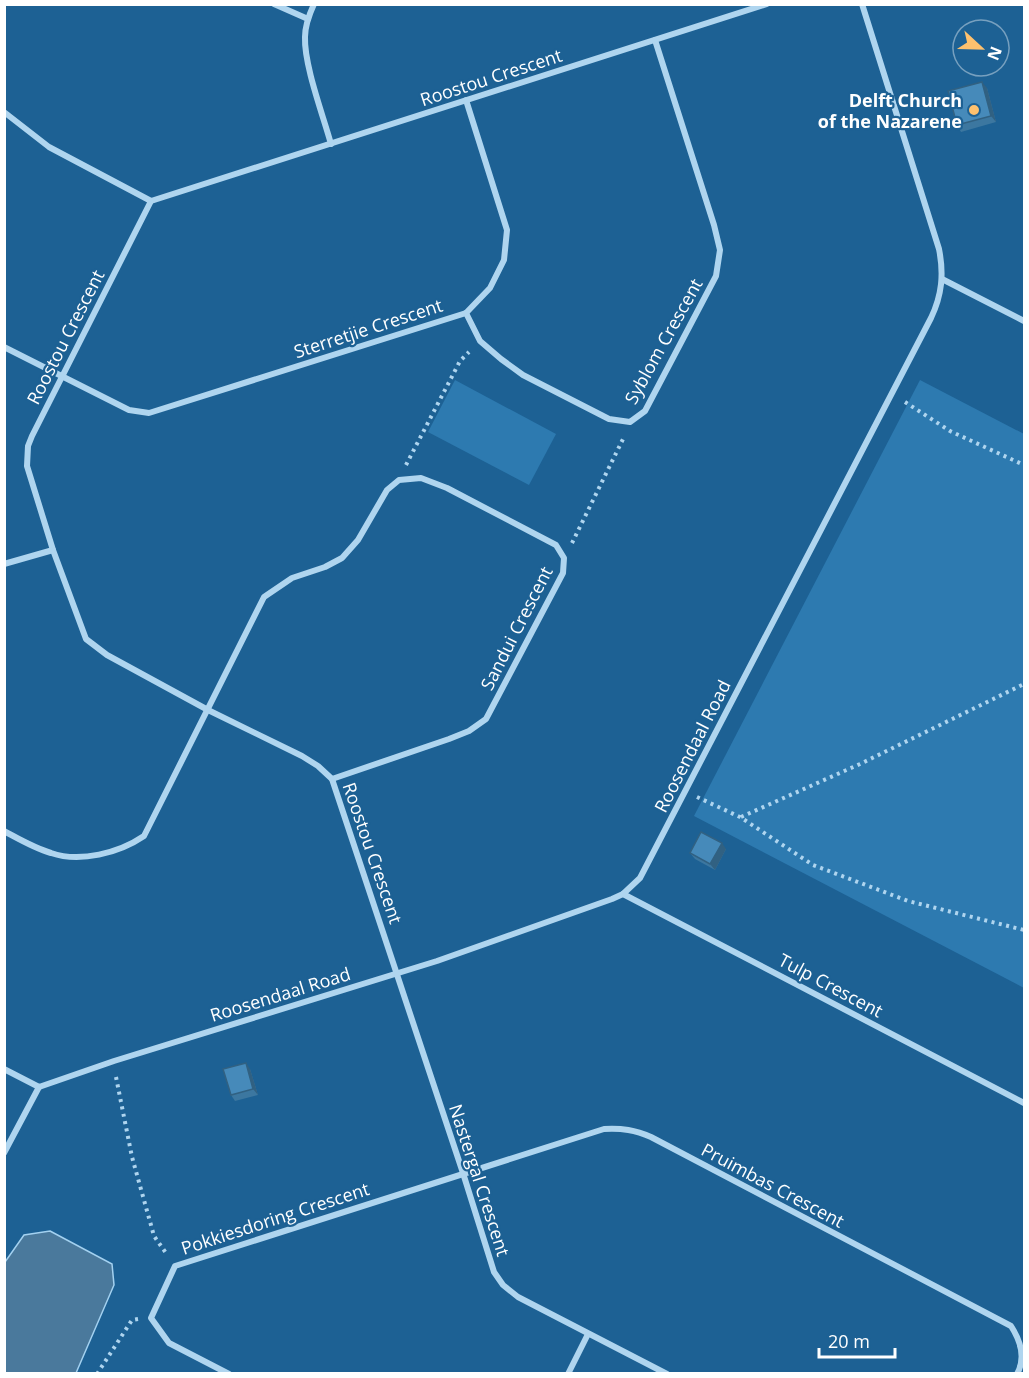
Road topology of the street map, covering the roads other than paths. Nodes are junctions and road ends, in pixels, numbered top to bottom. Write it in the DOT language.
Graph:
graph roads {
  1 [pos="274,4"];
  2 [pos="314,4"];
  3 [pos="767,4"];
  4 [pos="862,4"];
  5 [pos="308,19"];
  6 [pos="655,40"];
  7 [pos="466,100"];
  8 [pos="4,112"];
  9 [pos="331,144"];
  10 [pos="151,201"];
  11 [pos="942,279"];
  12 [pos="466,313"];
  13 [pos="1024,321"];
  14 [pos="4,347"];
  15 [pos="63,376"];
  16 [pos="53,550"];
  17 [pos="4,564"];
  18 [pos="208,710"];
  19 [pos="332,779"];
  20 [pos="4,831"];
  21 [pos="623,894"];
  22 [pos="398,973"];
  23 [pos="4,1069"];
  24 [pos="39,1087"];
  25 [pos="1024,1103"];
  26 [pos="4,1153"];
  27 [pos="463,1173"];
  28 [pos="588,1334"];
  29 [pos="229,1374"];
  30 [pos="568,1374"];
  31 [pos="667,1374"];
  32 [pos="1017,1374"];
  1 -- 5 [label="street"];
  2 -- 5 [label="street"];
  3 -- 6 [label="street, Roostou Crescent"];
  4 -- 11 [label="street, Roosendaal Road"];
  5 -- 9 [label="street"];
  6 -- 7 [label="street, Roostou Crescent"];
  6 -- 12 [label="street, Syblom Crescent"];
  7 -- 9 [label="street, Roostou Crescent"];
  7 -- 12 [label="street, Sterretjie Crescent"];
  8 -- 10 [label="street"];
  9 -- 10 [label="street, Roostou Crescent"];
  10 -- 15 [label="street, Roostou Crescent"];
  11 -- 13 [label="street"];
  11 -- 21 [label="street, Roosendaal Road"];
  12 -- 15 [label="street, Sterretjie Crescent"];
  14 -- 15 [label="street, Sterretjie Crescent"];
  15 -- 16 [label="street, Roostou Crescent"];
  16 -- 17 [label="street"];
  16 -- 18 [label="street, Roostou Crescent"];
  18 -- 19 [label="street, Roostou Crescent"];
  18 -- 19 [label="street, Sandui Crescent"];
  18 -- 20 [label="street"];
  19 -- 22 [label="street, Roostou Crescent"];
  21 -- 22 [label="street, Roosendaal Road"];
  21 -- 25 [label="street, Tulp Crescent"];
  22 -- 24 [label="street, Roosendaal Road"];
  22 -- 27 [label="street, Nastergal Crescent"];
  23 -- 24 [label="street"];
  24 -- 26 [label="street"];
  27 -- 28 [label="street, Nastergal Crescent"];
  27 -- 29 [label="street, Pokkiesdoring Crescent"];
  27 -- 32 [label="street, Pruimbas Crescent"];
  28 -- 30 [label="street"];
  28 -- 31 [label="street, Nastergal Crescent"];
}
